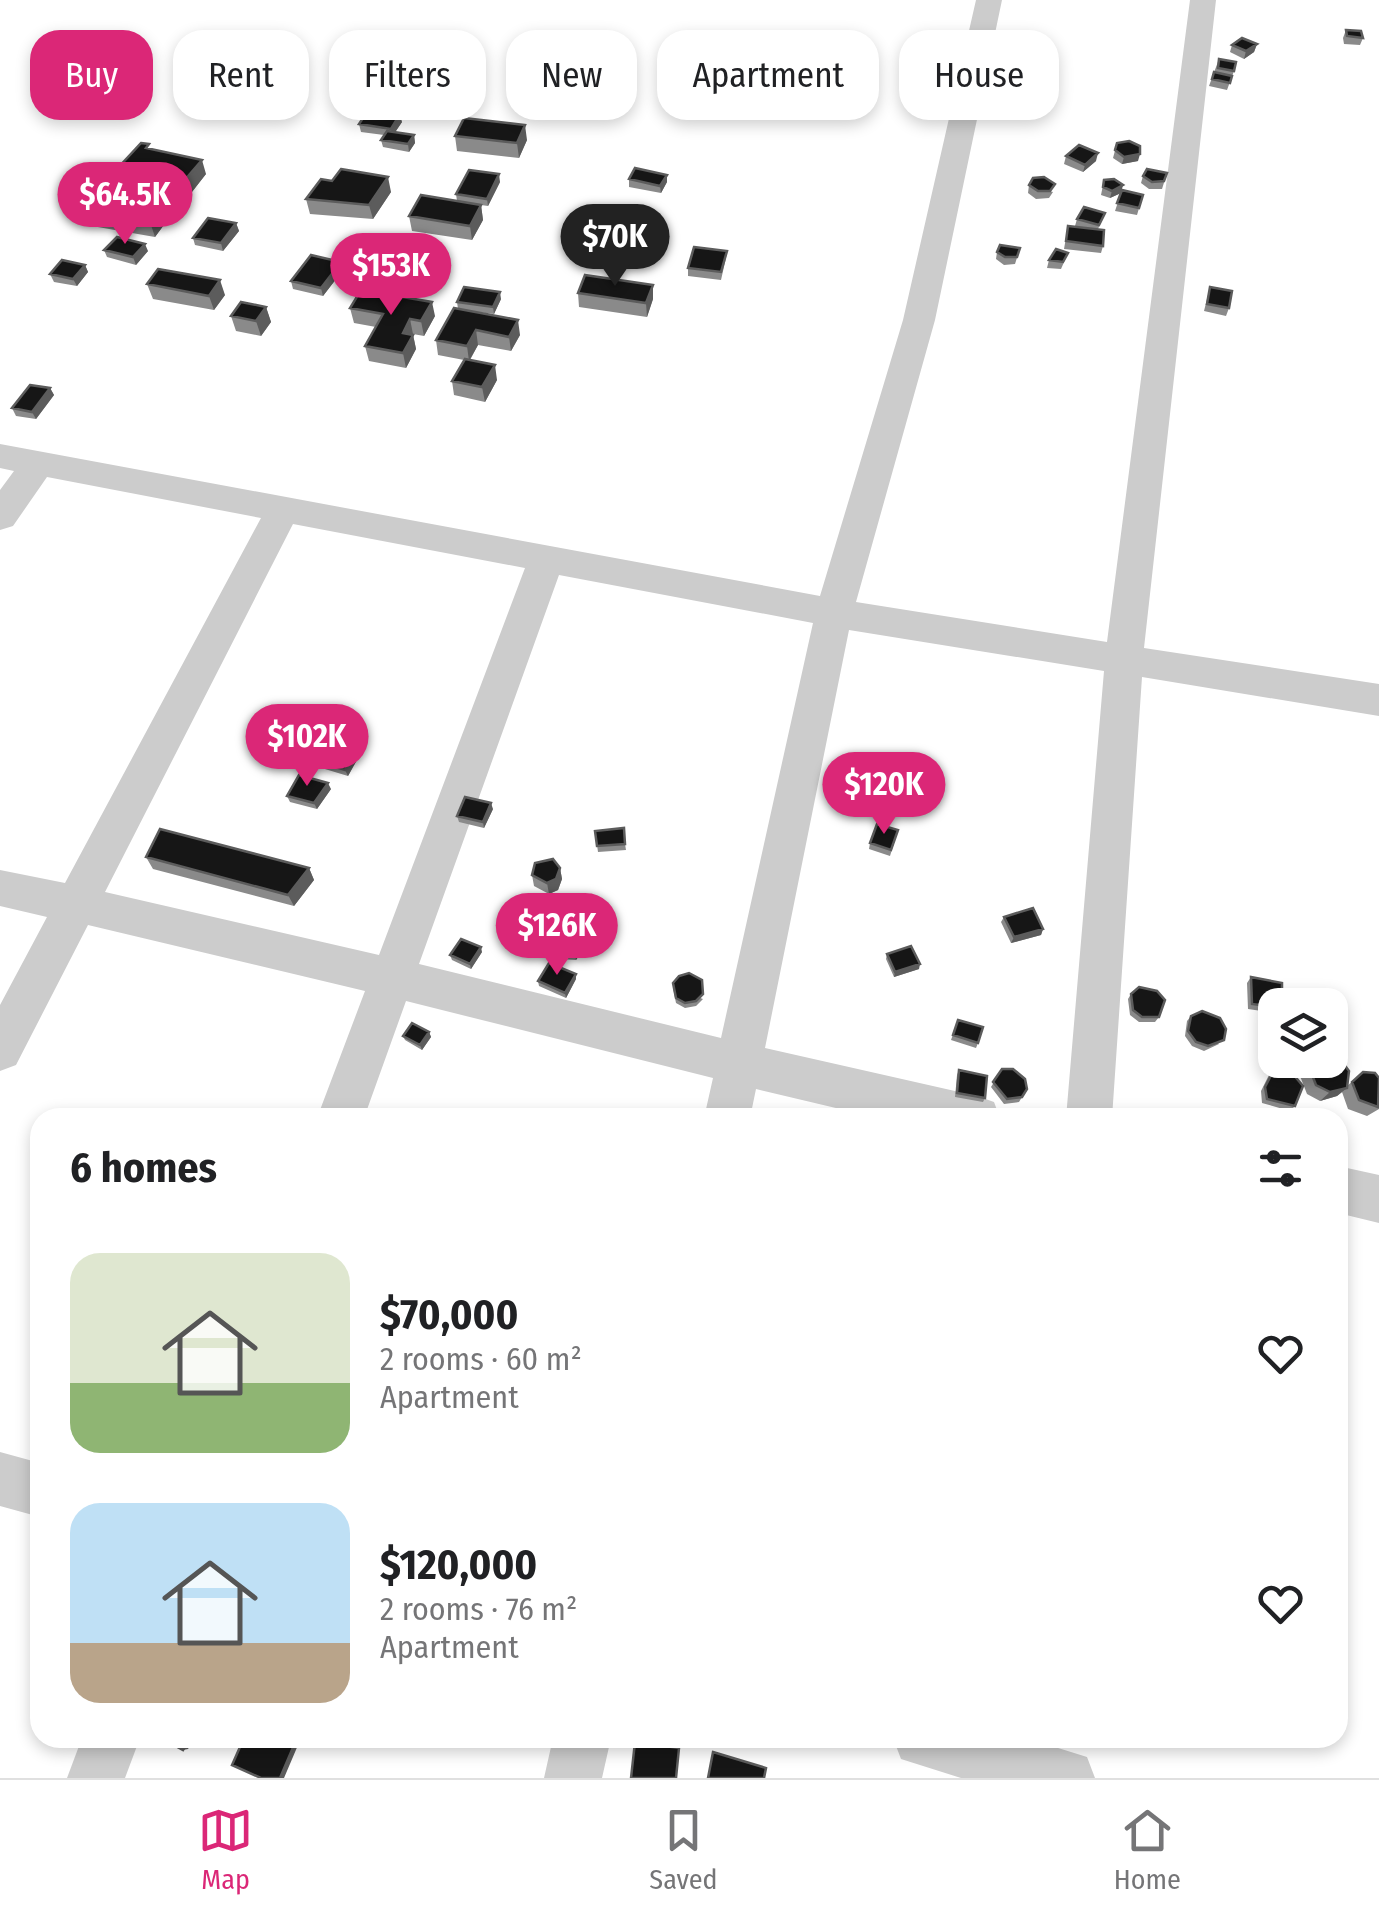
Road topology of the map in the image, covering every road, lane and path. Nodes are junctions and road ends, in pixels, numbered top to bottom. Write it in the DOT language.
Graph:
graph roads {
  1 [pos="989,0"];
  2 [pos="1204,0"];
  3 [pos="0,456"];
  4 [pos="38,463"];
  5 [pos="282,509"];
  6 [pos="0,517"];
  7 [pos="546,559"];
  8 [pos="834,613"];
  9 [pos="1124,660"];
  10 [pos="1379,700"];
  11 [pos="0,888"];
  12 [pos="78,904"];
  13 [pos="393,975"];
  14 [pos="0,1050"];
  15 [pos="739,1066"];
  16 [pos="344,1108"];
  17 [pos="729,1108"];
  18 [pos="931,1108"];
  19 [pos="1090,1108"];
  20 [pos="1348,1192"];
  21 [pos="1379,1199"];
  22 [pos="0,1479"];
  23 [pos="30,1487"];
  24 [pos="107,1748"];
  25 [pos="580,1748"];
  26 [pos="963,1748"];
  27 [pos="1032,1765"];
  28 [pos="96,1778"];
  29 [pos="572,1778"];
  1 -- 8 [label="street"];
  2 -- 9 [label="street"];
  3 -- 4 [label="street"];
  4 -- 5 [label="street"];
  4 -- 6 [label="street"];
  5 -- 7 [label="street"];
  5 -- 12 [label="street"];
  7 -- 8 [label="street"];
  7 -- 13 [label="street"];
  8 -- 9 [label="street"];
  8 -- 15 [label="street"];
  9 -- 10 [label="street"];
  9 -- 19 [label="street"];
  11 -- 12 [label="street"];
  12 -- 13 [label="street"];
  12 -- 14 [label="street"];
  13 -- 15 [label="street"];
  13 -- 16 [label="street"];
  15 -- 17 [label="street"];
  15 -- 18 [label="street"];
  20 -- 21 [label="street"];
  22 -- 23 [label="street"];
  24 -- 28 [label="street"];
  25 -- 29 [label="street"];
  26 -- 27 [label="street"];
}
